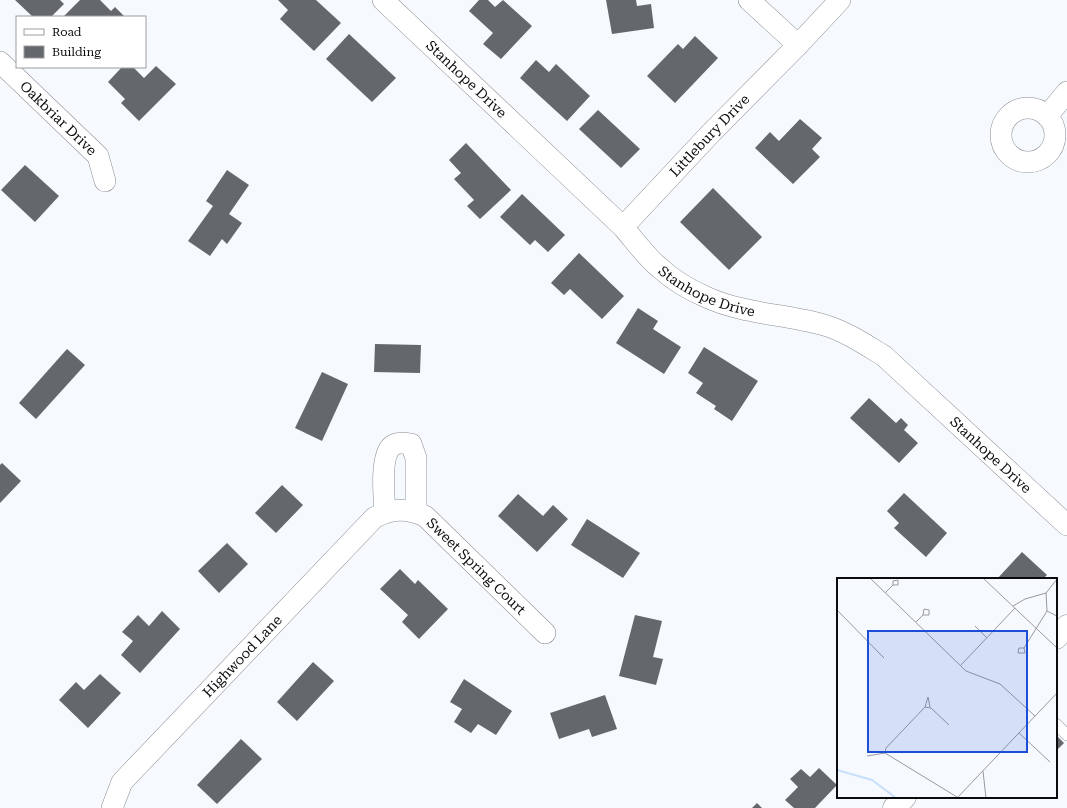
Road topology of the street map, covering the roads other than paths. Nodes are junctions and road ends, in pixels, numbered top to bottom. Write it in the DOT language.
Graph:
graph roads {
  1 [pos="383,0"];
  2 [pos="749,0"];
  3 [pos="840,0"];
  4 [pos="798,45"];
  5 [pos="0,62"];
  6 [pos="1067,92"];
  7 [pos="1047,116"];
  8 [pos="105,181"];
  9 [pos="623,227"];
  10 [pos="401,511"];
  11 [pos="1067,525"];
  12 [pos="1067,626"];
  13 [pos="545,633"];
  14 [pos="1057,637"];
  15 [pos="1057,725"];
  16 [pos="1067,734"];
  17 [pos="903,798"];
  18 [pos="112,808"];
  19 [pos="894,808"];
  1 -- 9 [label="street, Stanhope Drive"];
  2 -- 4 [label="street"];
  3 -- 4 [label="street, Littlebury Drive"];
  4 -- 9 [label="street, Littlebury Drive"];
  5 -- 8 [label="street, Oakbriar Drive"];
  6 -- 7 [label="street"];
  9 -- 11 [label="street, Stanhope Drive"];
  10 -- 13 [label="street, Sweet Spring Court"];
  10 -- 18 [label="street, Highwood Lane"];
  12 -- 14 [label="street"];
  15 -- 16 [label="lane"];
  17 -- 19 [label="street"];
}
